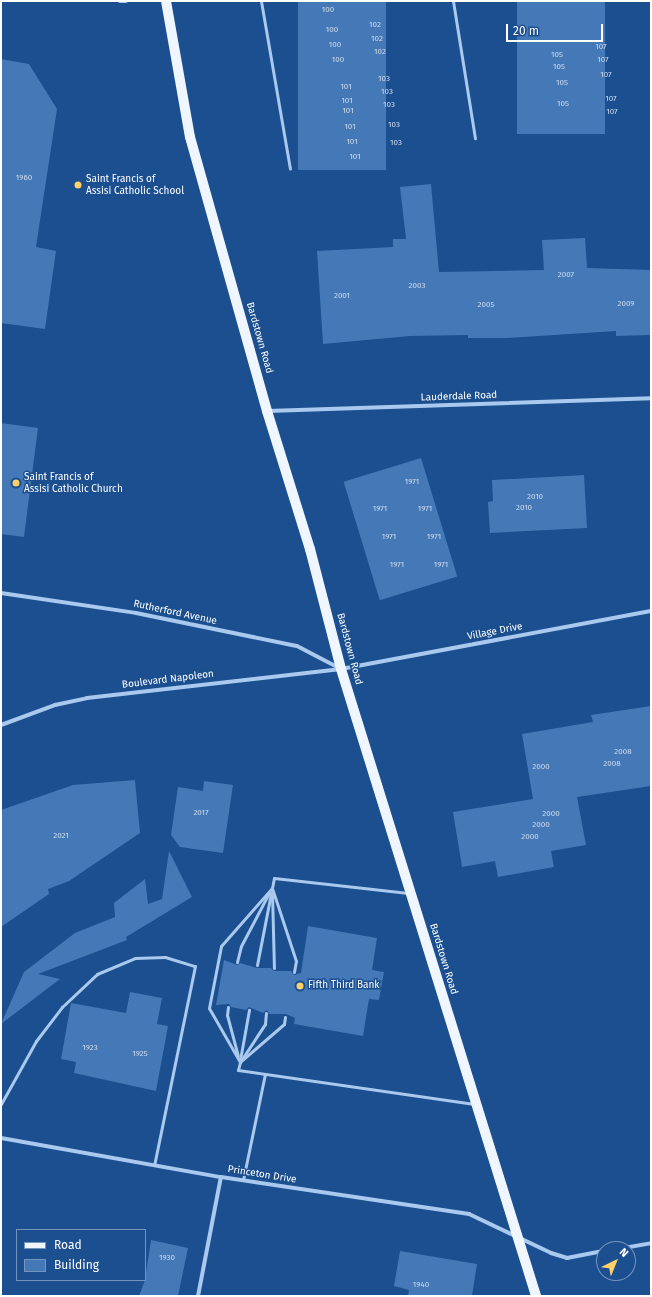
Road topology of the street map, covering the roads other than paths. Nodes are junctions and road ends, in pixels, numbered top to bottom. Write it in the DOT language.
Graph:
graph roads {
  1 [pos="120,1"];
  2 [pos="126,1"];
  3 [pos="166,1"];
  4 [pos="261,1"];
  5 [pos="453,1"];
  6 [pos="475,138"];
  7 [pos="290,169"];
  8 [pos="651,398"];
  9 [pos="268,411"];
  10 [pos="1,593"];
  11 [pos="651,611"];
  12 [pos="341,669"];
  13 [pos="1,725"];
  14 [pos="272,888"];
  15 [pos="410,893"];
  16 [pos="237,962"];
  17 [pos="257,965"];
  18 [pos="274,968"];
  19 [pos="294,972"];
  20 [pos="228,1007"];
  21 [pos="249,1010"];
  22 [pos="266,1013"];
  23 [pos="286,1017"];
  24 [pos="240,1062"];
  25 [pos="265,1074"];
  26 [pos="1,1104"];
  27 [pos="475,1105"];
  28 [pos="1,1138"];
  29 [pos="154,1165"];
  30 [pos="221,1177"];
  31 [pos="243,1180"];
  32 [pos="516,1237"];
  33 [pos="651,1243"];
  34 [pos="636,1246"];
  35 [pos="596,1253"];
  36 [pos="198,1296"];
  37 [pos="536,1296"];
  1 -- 2 [label="street"];
  3 -- 9 [label="main road, Bardstown Road"];
  4 -- 7 [label="lane"];
  5 -- 6 [label="lane"];
  8 -- 9 [label="street, Lauderdale Road"];
  9 -- 12 [label="main road, Bardstown Road"];
  10 -- 12 [label="street, Rutherford Avenue"];
  11 -- 12 [label="street, Village Drive"];
  12 -- 13 [label="street, Boulevard Napoleon"];
  12 -- 15 [label="main road, Bardstown Road"];
  14 -- 15 [label="lane"];
  14 -- 16 [label="lane"];
  14 -- 17 [label="lane"];
  14 -- 18 [label="lane"];
  14 -- 19 [label="lane"];
  14 -- 24 [label="lane"];
  15 -- 27 [label="main road, Bardstown Road"];
  20 -- 24 [label="lane"];
  21 -- 24 [label="lane"];
  22 -- 24 [label="lane"];
  23 -- 24 [label="lane"];
  24 -- 25 [label="lane"];
  25 -- 27 [label="lane"];
  25 -- 31 [label="lane"];
  26 -- 29 [label="lane"];
  27 -- 32 [label="main road, Bardstown Road"];
  28 -- 29 [label="street, Princeton Drive"];
  29 -- 30 [label="street, Princeton Drive"];
  30 -- 31 [label="street, Princeton Drive"];
  30 -- 36 [label="street"];
  31 -- 32 [label="street, Princeton Drive"];
  32 -- 35 [label="street, Princeton Drive"];
  32 -- 37 [label="main road, Bardstown Road"];
  33 -- 34 [label="street"];
}
